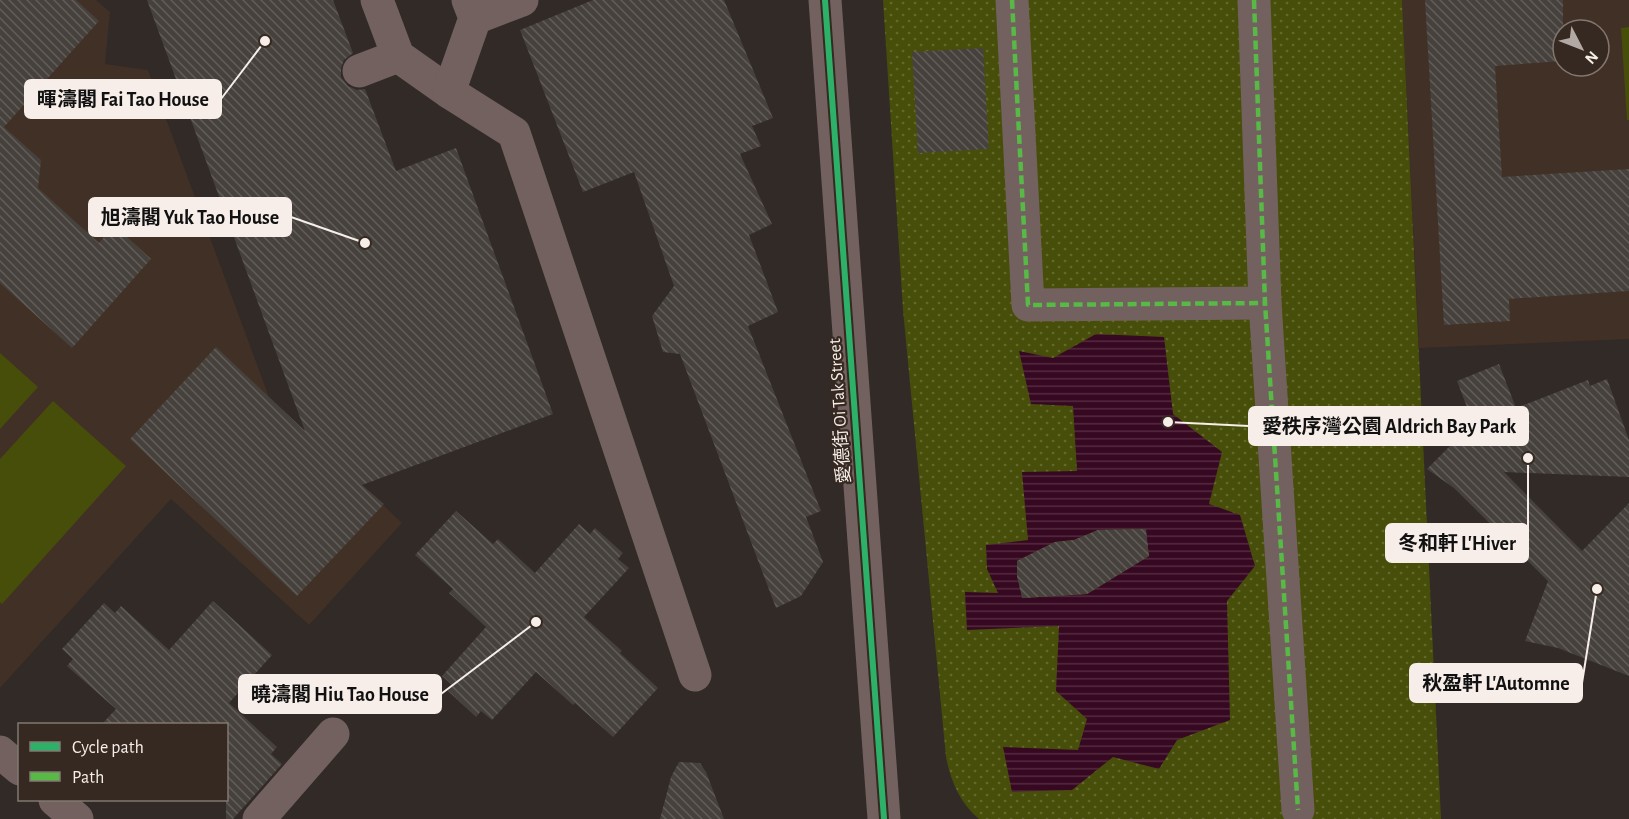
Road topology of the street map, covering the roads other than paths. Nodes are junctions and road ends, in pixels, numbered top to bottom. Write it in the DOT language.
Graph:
graph roads {
  1 [pos="377,0"];
  2 [pos="522,0"];
  3 [pos="825,0"];
  4 [pos="1012,0"];
  5 [pos="1254,0"];
  6 [pos="471,9"];
  7 [pos="398,56"];
  8 [pos="359,71"];
  9 [pos="449,92"];
  10 [pos="1265,303"];
  11 [pos="695,675"];
  12 [pos="333,734"];
  13 [pos="0,752"];
  14 [pos="18,767"];
  15 [pos="56,801"];
  16 [pos="1298,810"];
  17 [pos="77,819"];
  18 [pos="259,819"];
  19 [pos="884,819"];
  1 -- 7 [label="street"];
  2 -- 6 [label="street"];
  3 -- 19 [label="street, 愛德街 Oi Tak Street"];
  4 -- 10 [label="street"];
  5 -- 10 [label="street"];
  6 -- 9 [label="street"];
  7 -- 8 [label="street"];
  7 -- 9 [label="street"];
  9 -- 11 [label="street"];
  10 -- 16 [label="street"];
  12 -- 18 [label="street"];
  13 -- 14 [label="street"];
  15 -- 17 [label="street"];
}
